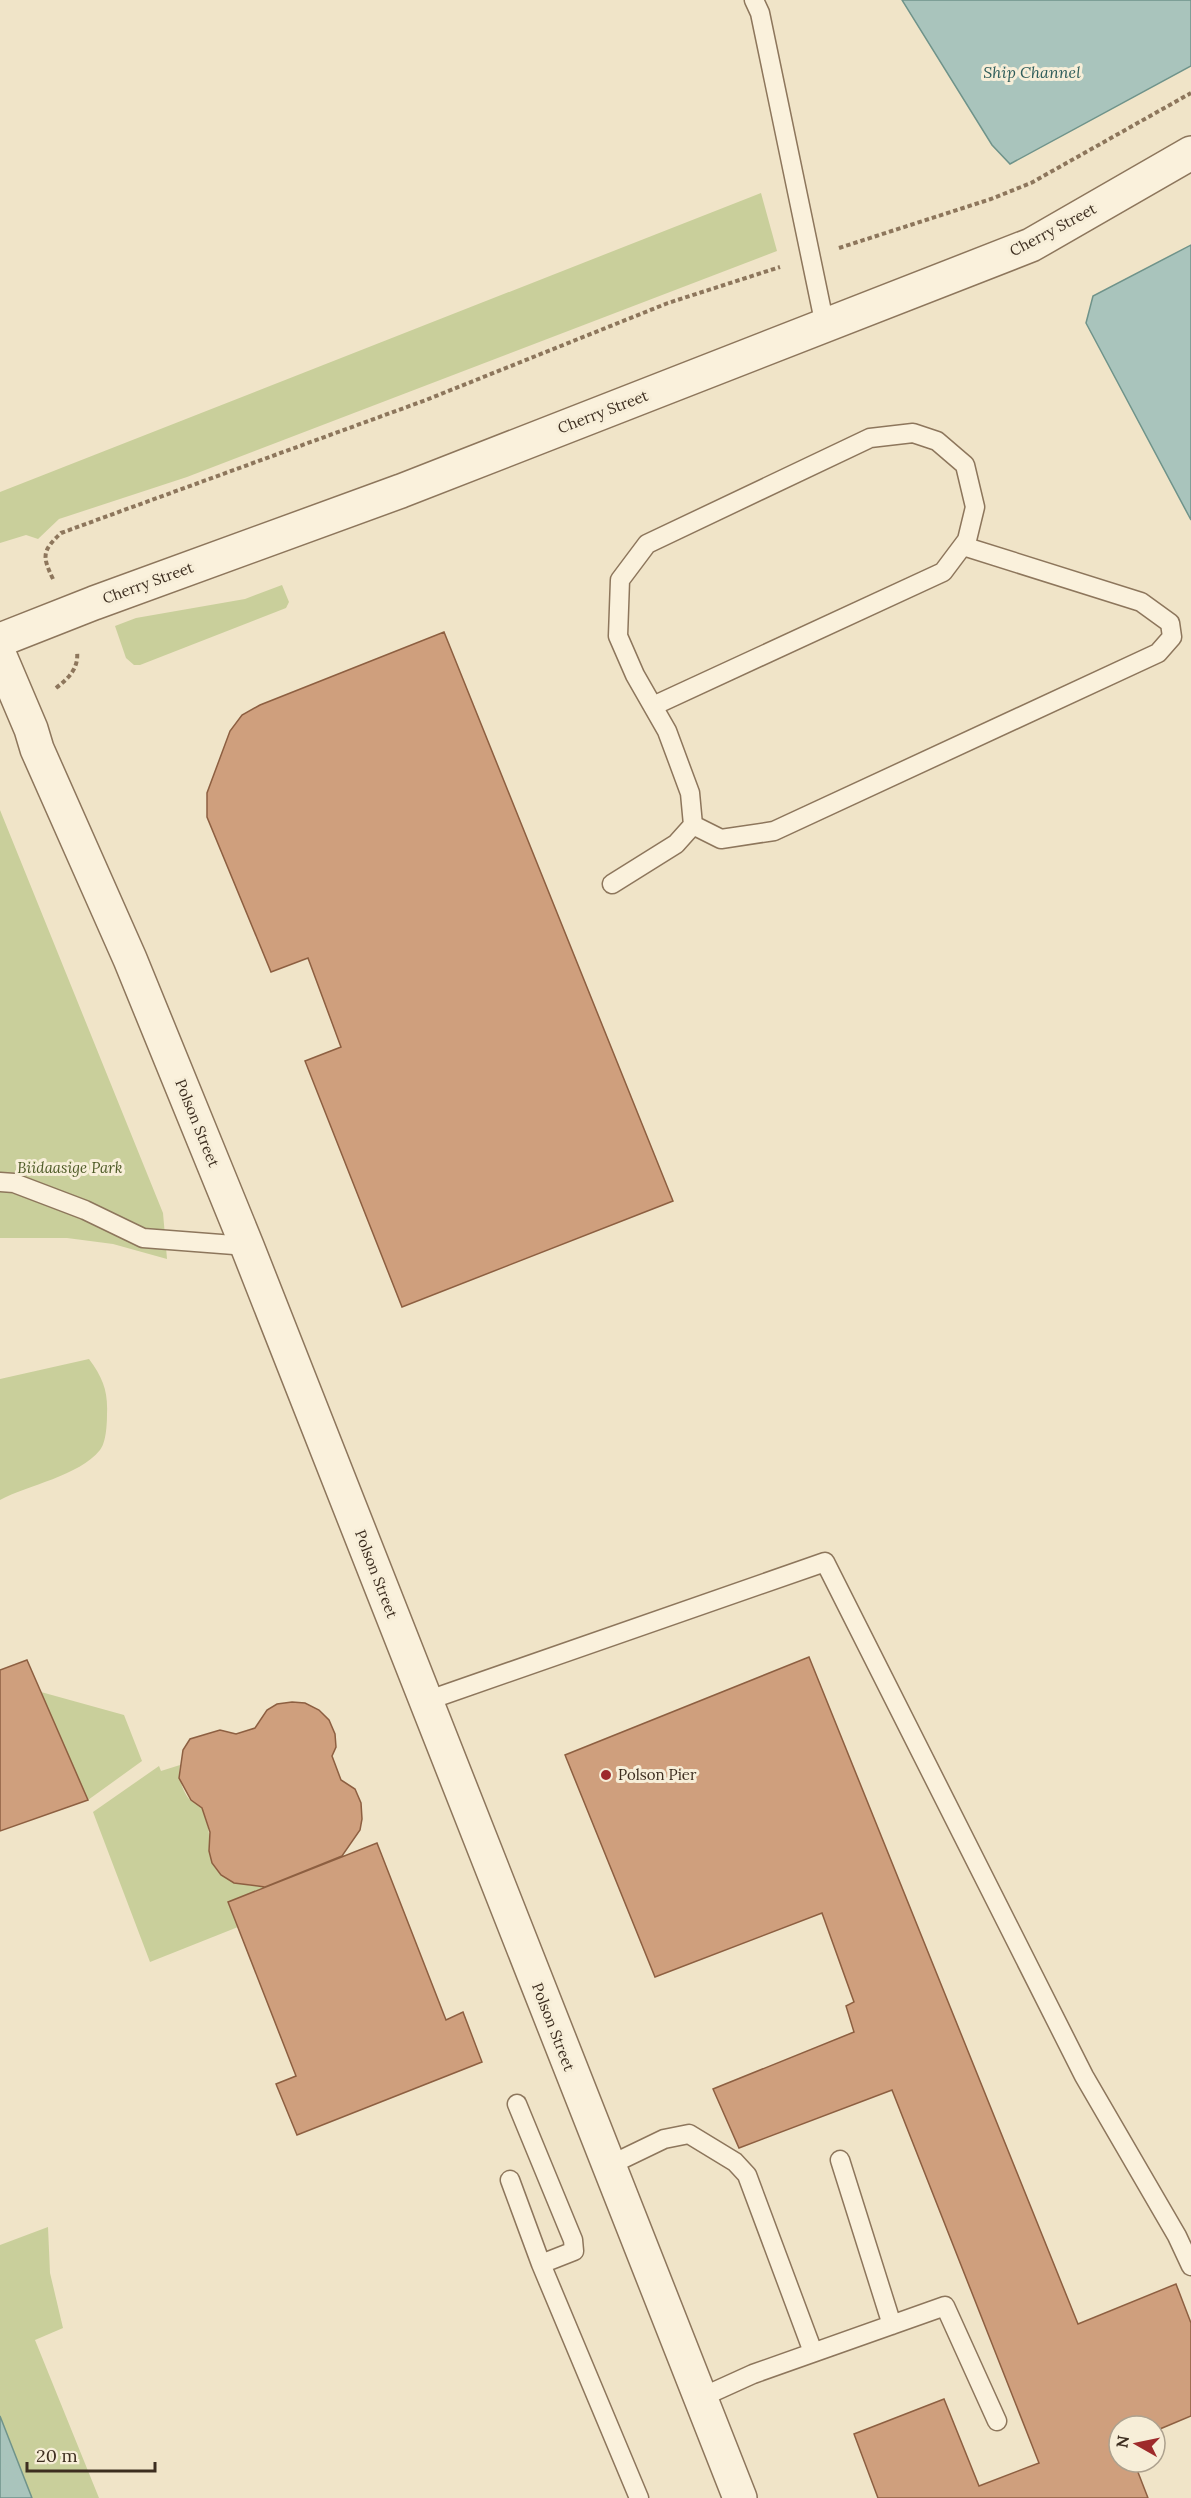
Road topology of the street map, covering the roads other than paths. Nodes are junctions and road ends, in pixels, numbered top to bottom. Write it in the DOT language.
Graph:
graph roads {
  1 [pos="754,0"];
  2 [pos="1191,153"];
  3 [pos="825,326"];
  4 [pos="963,546"];
  5 [pos="0,640"];
  6 [pos="0,656"];
  7 [pos="653,706"];
  8 [pos="693,825"];
  9 [pos="612,884"];
  10 [pos="0,1182"];
  11 [pos="248,1246"];
  12 [pos="426,1701"];
  13 [pos="517,2104"];
  14 [pos="840,2160"];
  15 [pos="608,2166"];
  16 [pos="510,2180"];
  17 [pos="542,2264"];
  18 [pos="1191,2266"];
  19 [pos="892,2325"];
  20 [pos="813,2352"];
  21 [pos="700,2398"];
  22 [pos="997,2421"];
  23 [pos="733,2496"];
  24 [pos="639,2498"];
  1 -- 3 [label="lane"];
  2 -- 3 [label="street, Cherry Street"];
  3 -- 5 [label="street, Cherry Street"];
  4 -- 7 [label="lane"];
  4 -- 7 [label="lane"];
  4 -- 8 [label="lane"];
  6 -- 11 [label="street, Polson Street"];
  7 -- 8 [label="lane"];
  8 -- 9 [label="lane"];
  10 -- 11 [label="lane"];
  11 -- 12 [label="street, Polson Street"];
  12 -- 15 [label="street, Polson Street"];
  12 -- 18 [label="lane"];
  13 -- 17 [label="lane"];
  14 -- 19 [label="lane"];
  15 -- 20 [label="lane"];
  15 -- 21 [label="street, Polson Street"];
  16 -- 17 [label="lane"];
  17 -- 24 [label="lane"];
  19 -- 20 [label="lane"];
  19 -- 22 [label="lane"];
  20 -- 21 [label="lane"];
  21 -- 23 [label="street, Polson Street"];
}
